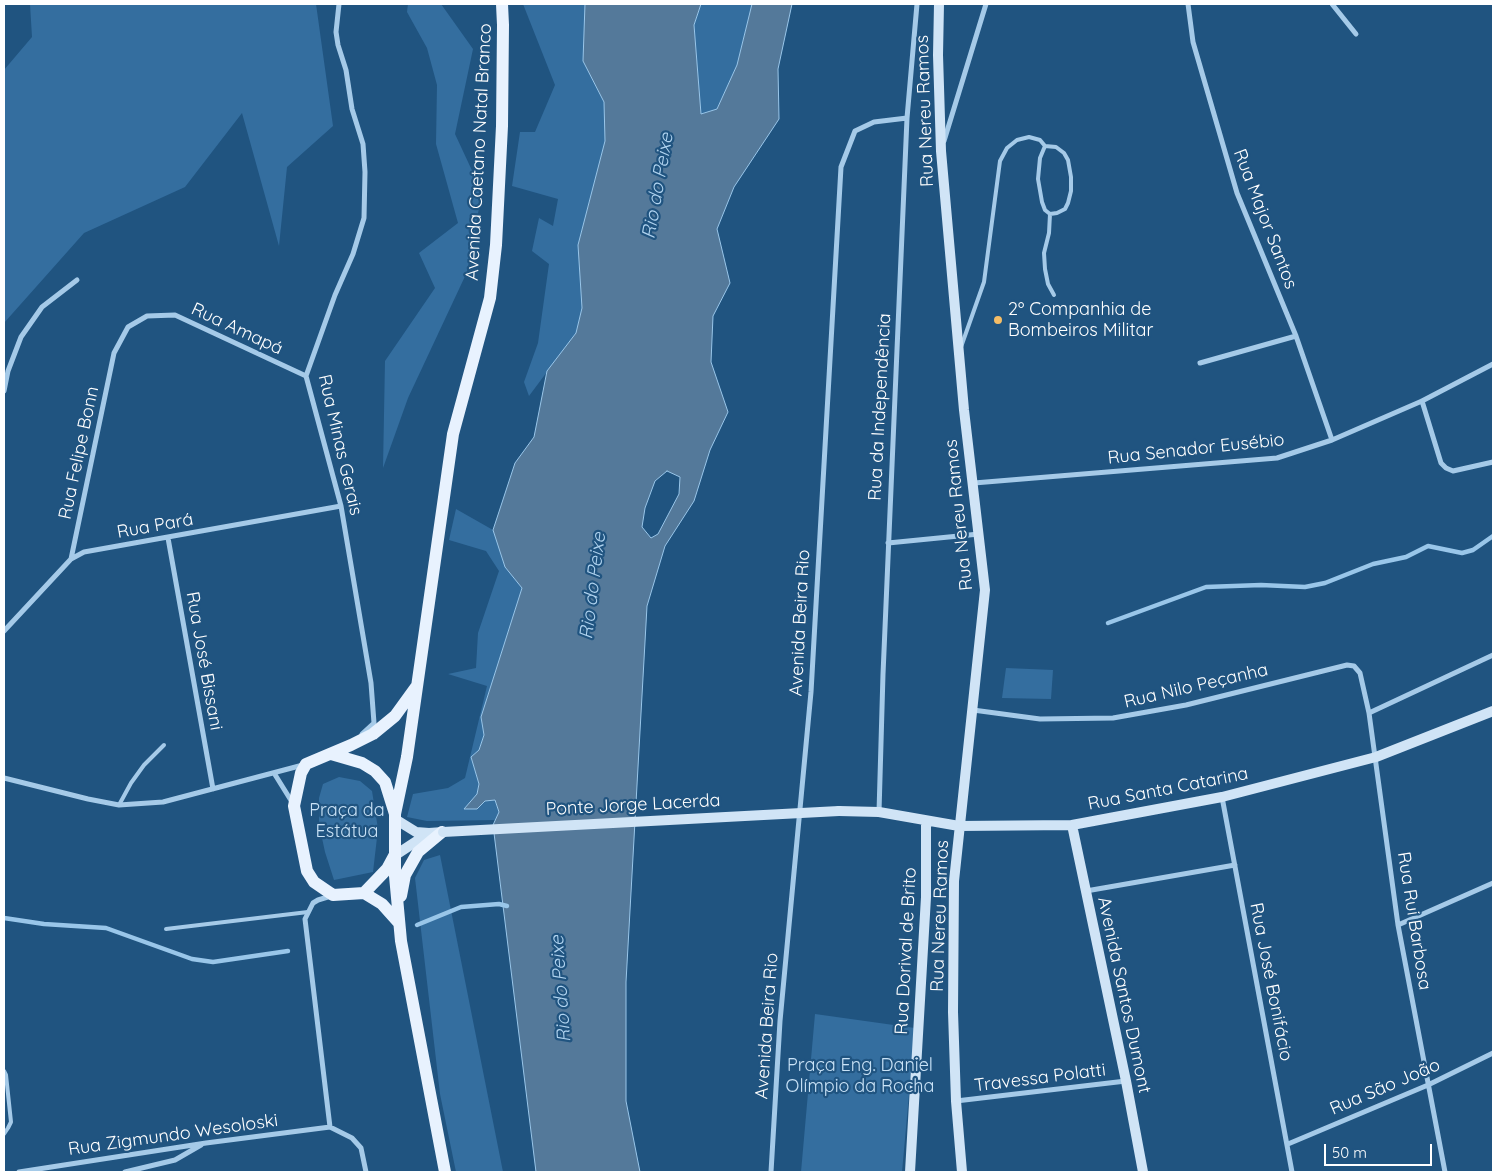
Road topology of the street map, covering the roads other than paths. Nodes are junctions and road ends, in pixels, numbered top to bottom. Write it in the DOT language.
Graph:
graph roads {
  1 [pos="339,4"];
  2 [pos="502,4"];
  3 [pos="918,4"];
  4 [pos="939,4"];
  5 [pos="986,4"];
  6 [pos="1188,4"];
  7 [pos="1332,4"];
  8 [pos="1356,34"];
  9 [pos="907,118"];
  10 [pos="1045,146"];
  11 [pos="941,151"];
  12 [pos="1050,214"];
  13 [pos="77,280"];
  14 [pos="1054,294"];
  15 [pos="1296,336"];
  16 [pos="114,352"];
  17 [pos="959,354"];
  18 [pos="1200,363"];
  19 [pos="1493,364"];
  20 [pos="306,376"];
  21 [pos="4,391"];
  22 [pos="1422,401"];
  23 [pos="1332,440"];
  24 [pos="1493,462"];
  25 [pos="974,483"];
  26 [pos="341,506"];
  27 [pos="979,534"];
  28 [pos="168,538"];
  29 [pos="888,543"];
  30 [pos="71,559"];
  31 [pos="4,631"];
  32 [pos="1493,655"];
  33 [pos="1360,673"];
  34 [pos="417,685"];
  35 [pos="973,710"];
  36 [pos="1493,711"];
  37 [pos="1369,713"];
  38 [pos="164,745"];
  39 [pos="351,745"];
  40 [pos="331,754"];
  41 [pos="1376,757"];
  42 [pos="306,764"];
  43 [pos="274,773"];
  44 [pos="4,778"];
  45 [pos="213,789"];
  46 [pos="1222,797"];
  47 [pos="119,805"];
  48 [pos="294,806"];
  49 [pos="839,811"];
  50 [pos="879,812"];
  51 [pos="395,816"];
  52 [pos="926,820"];
  53 [pos="1072,825"];
  54 [pos="959,826"];
  55 [pos="438,832"];
  56 [pos="394,856"];
  57 [pos="1235,865"];
  58 [pos="1493,883"];
  59 [pos="1086,891"];
  60 [pos="364,893"];
  61 [pos="333,896"];
  62 [pos="308,912"];
  63 [pos="399,923"];
  64 [pos="1398,925"];
  65 [pos="166,929"];
  66 [pos="1493,1054"];
  67 [pos="4,1071"];
  68 [pos="1126,1081"];
  69 [pos="1428,1085"];
  70 [pos="956,1101"];
  71 [pos="330,1127"];
  72 [pos="4,1134"];
  73 [pos="206,1143"];
  74 [pos="1288,1144"];
  75 [pos="19,1172"];
  76 [pos="125,1172"];
  77 [pos="366,1172"];
  78 [pos="445,1172"];
  79 [pos="771,1172"];
  80 [pos="910,1172"];
  81 [pos="962,1172"];
  82 [pos="1143,1172"];
  83 [pos="1292,1172"];
  84 [pos="1445,1172"];
  1 -- 20 [label="street, Rua Minas Gerais"];
  2 -- 34 [label="main road, Avenida Caetano Natal Branco"];
  3 -- 9 [label="street, Rua da Independência"];
  4 -- 11 [label="street, Rua Nereu Ramos"];
  5 -- 11 [label="street"];
  6 -- 15 [label="street, Rua Major Santos"];
  7 -- 8 [label="street"];
  9 -- 29 [label="street, Rua da Independência"];
  9 -- 79 [label="street, Avenida Beira Rio"];
  10 -- 12 [label="lane"];
  10 -- 12 [label="lane"];
  10 -- 17 [label="lane"];
  11 -- 17 [label="street, Rua Nereu Ramos"];
  12 -- 14 [label="lane"];
  13 -- 21 [label="street"];
  15 -- 18 [label="street"];
  15 -- 23 [label="street, Rua Major Santos"];
  16 -- 20 [label="street, Rua Amapá"];
  16 -- 30 [label="street, Rua Felipe Bonn"];
  17 -- 25 [label="street, Rua Nereu Ramos"];
  19 -- 22 [label="street, Rua Senador Eusébio"];
  20 -- 26 [label="street, Rua Minas Gerais"];
  22 -- 23 [label="street, Rua Senador Eusébio"];
  22 -- 24 [label="street"];
  23 -- 25 [label="street, Rua Senador Eusébio"];
  25 -- 27 [label="street, Rua Nereu Ramos"];
  26 -- 28 [label="street, Rua Pará"];
  26 -- 39 [label="street, Rua Minas Gerais"];
  27 -- 29 [label="street"];
  27 -- 35 [label="street, Rua Nereu Ramos"];
  28 -- 30 [label="street, Rua Pará"];
  28 -- 45 [label="street, Rua José Bissani"];
  29 -- 50 [label="street, Rua da Independência"];
  30 -- 31 [label="street, Rua Pará"];
  32 -- 37 [label="street"];
  33 -- 35 [label="street, Rua Nilo Peçanha"];
  33 -- 37 [label="street, Rua Rui Barbosa"];
  34 -- 39 [label="main road, Avenida Caetano Natal Branco"];
  34 -- 51 [label="main road, Avenida Caetano Natal Branco"];
  35 -- 54 [label="street, Rua Nereu Ramos"];
  36 -- 41 [label="street, Rua Santa Catarina"];
  37 -- 41 [label="street, Rua Rui Barbosa"];
  38 -- 47 [label="lane"];
  39 -- 40 [label="main road, Avenida Caetano Natal Branco"];
  40 -- 42 [label="main road"];
  40 -- 51 [label="main road"];
  41 -- 46 [label="street, Rua Santa Catarina"];
  41 -- 64 [label="street, Rua Rui Barbosa"];
  42 -- 43 [label="street"];
  42 -- 48 [label="main road"];
  43 -- 45 [label="street"];
  43 -- 48 [label="street"];
  44 -- 47 [label="street"];
  45 -- 47 [label="street"];
  46 -- 53 [label="street, Rua Santa Catarina"];
  46 -- 57 [label="street, Rua José Bonifácio"];
  48 -- 61 [label="main road"];
  49 -- 50 [label="street, Rua Santa Catarina"];
  49 -- 55 [label="street, Ponte Jorge Lacerda, bridge"];
  50 -- 52 [label="street, Rua Santa Catarina"];
  51 -- 55 [label="street, Ponte Jorge Lacerda"];
  51 -- 56 [label="main road"];
  52 -- 54 [label="street, Rua Santa Catarina"];
  52 -- 80 [label="street, Rua Dorival de Brito"];
  53 -- 54 [label="street, Rua Santa Catarina"];
  53 -- 59 [label="street, Avenida Santos Dumont"];
  54 -- 70 [label="street, Rua Nereu Ramos"];
  55 -- 56 [label="street"];
  55 -- 63 [label="main road"];
  56 -- 60 [label="main road"];
  56 -- 63 [label="main road"];
  57 -- 59 [label="street"];
  57 -- 74 [label="street, Rua José Bonifácio"];
  58 -- 64 [label="street"];
  59 -- 68 [label="street, Avenida Santos Dumont"];
  60 -- 61 [label="main road"];
  60 -- 63 [label="main road"];
  61 -- 62 [label="street"];
  62 -- 65 [label="lane"];
  62 -- 71 [label="street"];
  63 -- 78 [label="main road"];
  64 -- 69 [label="street, Rua Rui Barbosa"];
  66 -- 69 [label="street, Rua São João"];
  67 -- 72 [label="lane"];
  68 -- 70 [label="street, Travessa Polatti"];
  68 -- 82 [label="street, Avenida Santos Dumont"];
  69 -- 74 [label="street, Rua São João"];
  69 -- 84 [label="street, Rua Rui Barbosa"];
  70 -- 81 [label="street, Rua Nereu Ramos"];
  71 -- 73 [label="street, Rua Zigmundo Wesoloski"];
  71 -- 77 [label="street"];
  73 -- 75 [label="street, Rua Zigmundo Wesoloski"];
  73 -- 76 [label="street"];
  74 -- 83 [label="street, Rua José Bonifácio"];
}
